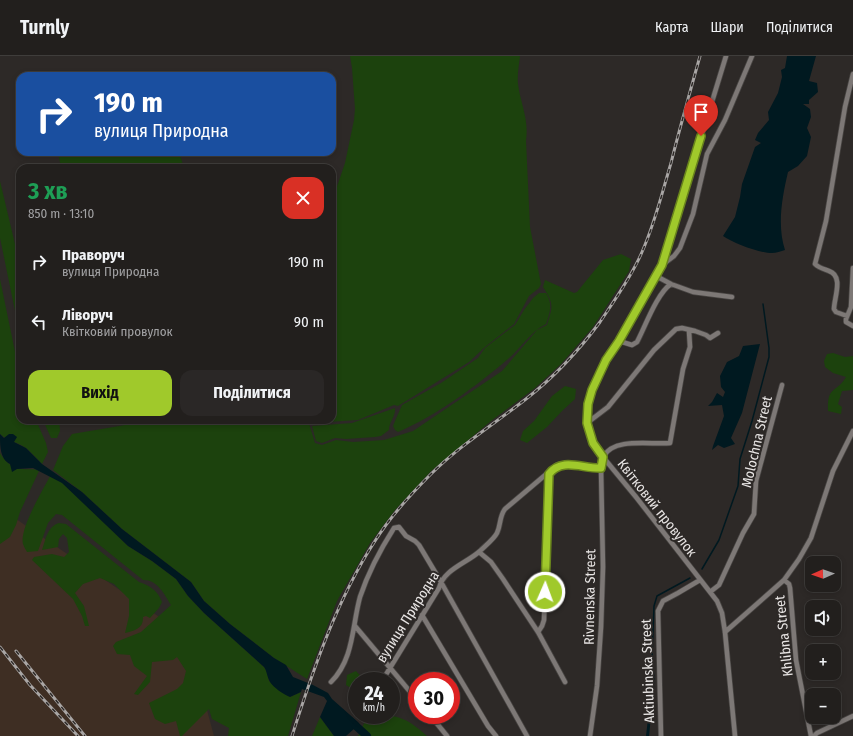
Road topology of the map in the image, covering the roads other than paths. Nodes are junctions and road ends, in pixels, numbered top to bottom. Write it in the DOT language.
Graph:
graph roads {
  1 [pos="726,56"];
  2 [pos="752,56"];
  3 [pos="853,74"];
  4 [pos="662,265"];
  5 [pos="853,268"];
  6 [pos="656,276"];
  7 [pos="671,284"];
  8 [pos="732,297"];
  9 [pos="847,316"];
  10 [pos="853,326"];
  11 [pos="689,331"];
  12 [pos="718,333"];
  13 [pos="619,341"];
  14 [pos="782,385"];
  15 [pos="587,423"];
  16 [pos="853,431"];
  17 [pos="603,457"];
  18 [pos="601,468"];
  19 [pos="549,474"];
  20 [pos="479,552"];
  21 [pos="700,580"];
  22 [pos="784,580"];
  23 [pos="441,582"];
  24 [pos="710,592"];
  25 [pos="422,614"];
  26 [pos="355,626"];
  27 [pos="538,632"];
  28 [pos="725,632"];
  29 [pos="390,666"];
  30 [pos="387,672"];
  31 [pos="331,682"];
  32 [pos="565,682"];
  33 [pos="408,689"];
  34 [pos="853,716"];
  35 [pos="437,724"];
  36 [pos="525,735"];
  37 [pos="447,736"];
  38 [pos="496,736"];
  39 [pos="590,736"];
  40 [pos="661,736"];
  41 [pos="735,736"];
  42 [pos="811,736"];
  43 [pos="814,736"];
  1 -- 4 [label="street, Квітковий провулок"];
  2 -- 4 [label="street"];
  3 -- 9 [label="street"];
  4 -- 6 [label="street, Квітковий провулок"];
  5 -- 9 [label="street"];
  6 -- 7 [label="street"];
  6 -- 13 [label="street, Квітковий провулок"];
  7 -- 8 [label="street"];
  7 -- 13 [label="street"];
  9 -- 10 [label="street"];
  11 -- 12 [label="street"];
  11 -- 15 [label="street"];
  11 -- 17 [label="street"];
  13 -- 15 [label="street, Квітковий провулок"];
  14 -- 24 [label="street, Molochna Street"];
  15 -- 17 [label="street, Квітковий провулок"];
  16 -- 22 [label="street, Khlibna Street"];
  17 -- 18 [label="street, Rivnenska Street"];
  17 -- 21 [label="street, Квітковий провулок"];
  18 -- 19 [label="street, вулиця Природна"];
  18 -- 39 [label="street, Rivnenska Street"];
  19 -- 20 [label="street, вулиця Природна"];
  19 -- 27 [label="street"];
  20 -- 23 [label="street, вулиця Природна"];
  20 -- 27 [label="street"];
  21 -- 24 [label="street, Квітковий провулок"];
  21 -- 40 [label="street, Aktiubinska Street"];
  22 -- 28 [label="street"];
  22 -- 42 [label="street, Khlibna Street"];
  23 -- 25 [label="street, вулиця Природна"];
  23 -- 26 [label="street"];
  23 -- 36 [label="street"];
  24 -- 28 [label="street"];
  25 -- 29 [label="street, вулиця Природна"];
  25 -- 38 [label="street"];
  26 -- 29 [label="street"];
  26 -- 31 [label="street"];
  27 -- 32 [label="street"];
  28 -- 41 [label="street"];
  29 -- 30 [label="street, вулиця Природна"];
  29 -- 33 [label="street"];
  34 -- 43 [label="street"];
  35 -- 37 [label="street"];
}
